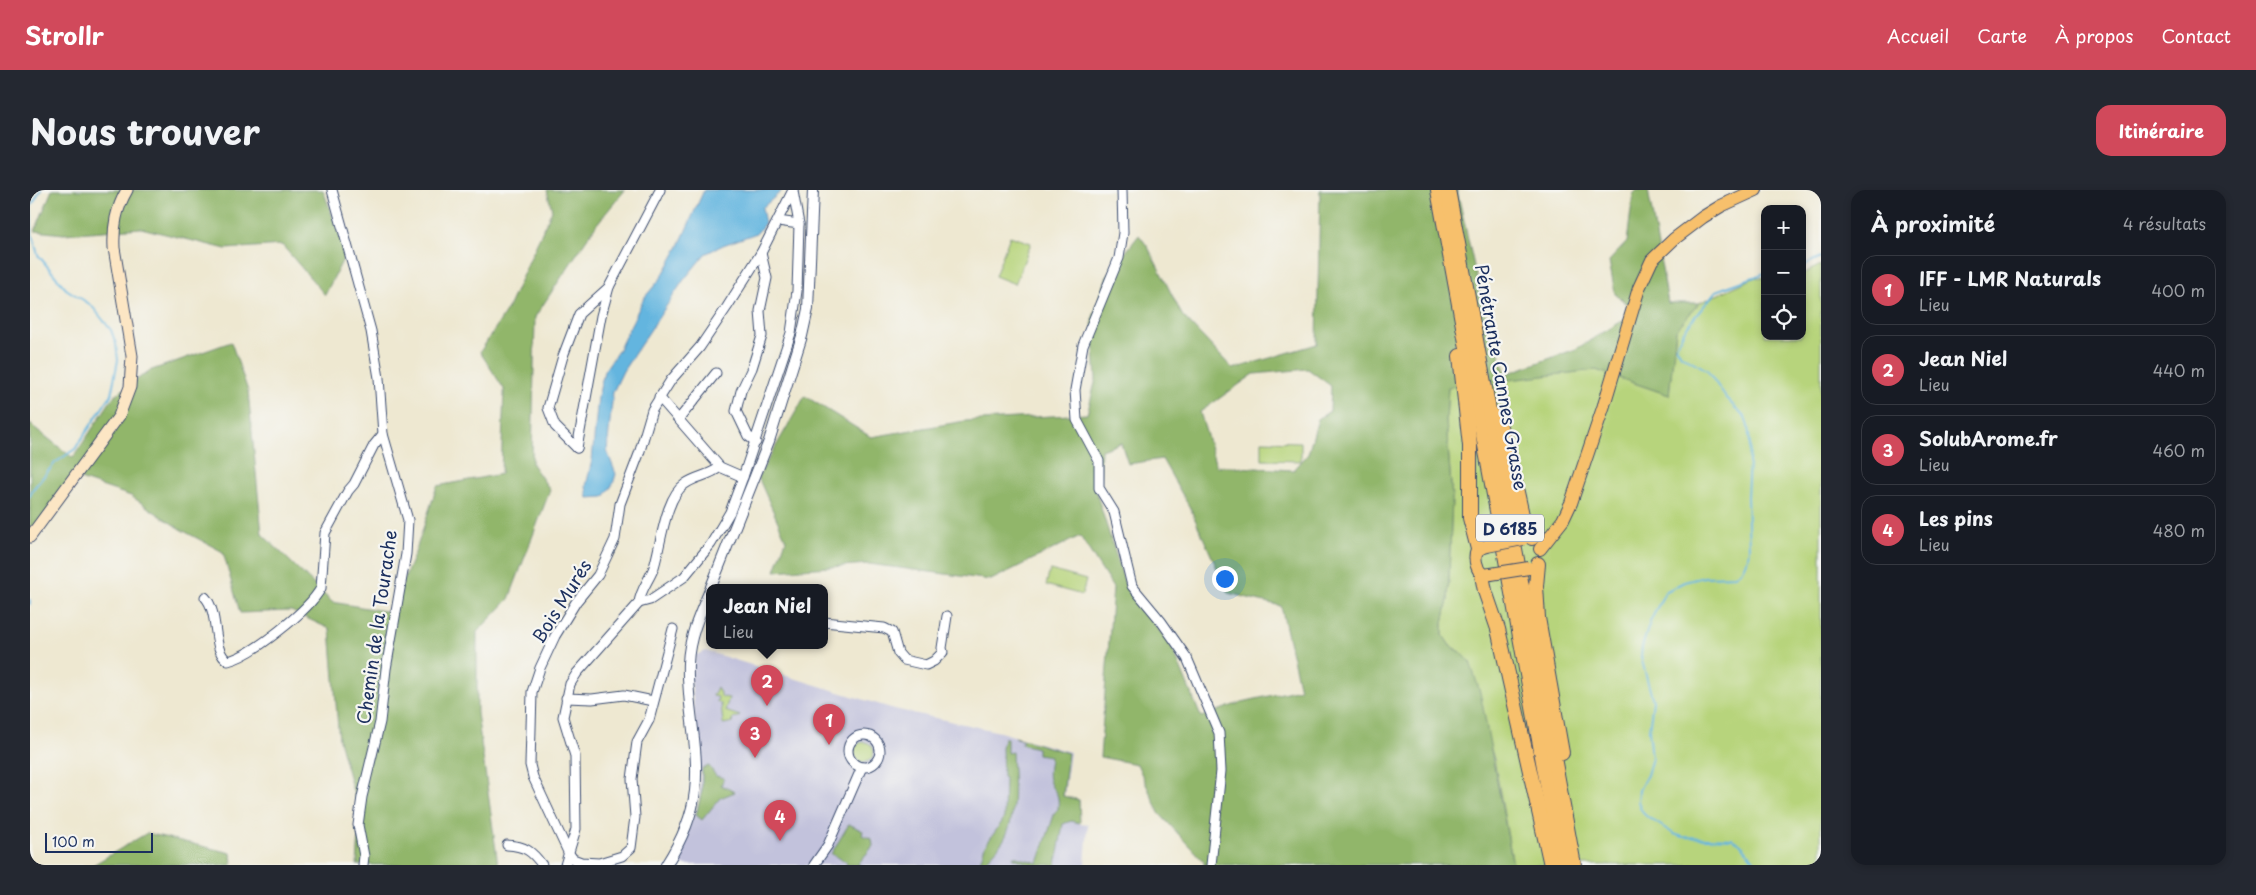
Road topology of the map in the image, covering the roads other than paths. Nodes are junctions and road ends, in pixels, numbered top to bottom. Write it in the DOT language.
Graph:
graph roads {
  1 [pos="127,190"];
  2 [pos="332,190"];
  3 [pos="660,190"];
  4 [pos="813,190"];
  5 [pos="1122,190"];
  6 [pos="1438,190"];
  7 [pos="1448,190"];
  8 [pos="1756,190"];
  9 [pos="793,191"];
  10 [pos="778,221"];
  11 [pos="799,224"];
  12 [pos="761,253"];
  13 [pos="610,287"];
  14 [pos="1461,314"];
  15 [pos="716,373"];
  16 [pos="1481,373"];
  17 [pos="659,397"];
  18 [pos="679,419"];
  19 [pos="383,434"];
  20 [pos="756,442"];
  21 [pos="720,467"];
  22 [pos="744,477"];
  23 [pos="30,537"];
  24 [pos="1532,542"];
  25 [pos="1482,547"];
  26 [pos="1534,566"];
  27 [pos="1487,574"];
  28 [pos="713,584"];
  29 [pos="205,597"];
  30 [pos="706,601"];
  31 [pos="640,603"];
  32 [pos="947,616"];
  33 [pos="828,622"];
  34 [pos="673,629"];
  35 [pos="566,698"];
  36 [pos="653,701"];
  37 [pos="862,767"];
  38 [pos="507,846"];
  39 [pos="1571,849"];
  40 [pos="568,852"];
  41 [pos="364,865"];
  42 [pos="542,865"];
  43 [pos="565,865"];
  44 [pos="666,865"];
  45 [pos="814,865"];
  46 [pos="1211,865"];
  47 [pos="1551,865"];
  48 [pos="1562,865"];
  49 [pos="1574,865"];
  1 -- 23 [label="main road"];
  2 -- 19 [label="street, Chemin de la Tourache"];
  3 -- 13 [label="street"];
  4 -- 28 [label="street"];
  5 -- 46 [label="street"];
  6 -- 14 [label="highway, Pénétrante Cannes Grasse / D 6185"];
  7 -- 16 [label="highway, Pénétrante Cannes Grasse / D 6185"];
  8 -- 24 [label="main road"];
  9 -- 10 [label="street, Bois Murés"];
  9 -- 11 [label="street, Bois Murés"];
  10 -- 11 [label="street"];
  10 -- 12 [label="street, Bois Murés"];
  11 -- 20 [label="street, Bois Murés"];
  12 -- 17 [label="street, Bois Murés"];
  12 -- 20 [label="street"];
  13 -- 13 [label="street"];
  14 -- 25 [label="highway"];
  14 -- 48 [label="highway, Pénétrante Cannes Grasse / D 6185"];
  15 -- 18 [label="street"];
  16 -- 24 [label="highway"];
  16 -- 39 [label="highway, Pénétrante Cannes Grasse / D 6185"];
  17 -- 18 [label="street"];
  17 -- 40 [label="street, Bois Murés"];
  18 -- 21 [label="street"];
  19 -- 29 [label="street"];
  19 -- 41 [label="street, Chemin de la Tourache"];
  20 -- 22 [label="street, Bois Murés"];
  21 -- 22 [label="street"];
  21 -- 31 [label="street, Bois Murés"];
  22 -- 31 [label="street, Bois Murés"];
  24 -- 25 [label="main road, bridge"];
  24 -- 26 [label="main road"];
  25 -- 27 [label="main road"];
  26 -- 27 [label="main road, bridge"];
  26 -- 39 [label="highway"];
  27 -- 47 [label="highway"];
  30 -- 44 [label="street"];
  31 -- 35 [label="street, Bois Murés"];
  32 -- 33 [label="street"];
  34 -- 36 [label="street"];
  35 -- 36 [label="street"];
  35 -- 40 [label="street, Bois Murés"];
  36 -- 40 [label="street"];
  37 -- 45 [label="street"];
  38 -- 42 [label="street"];
  39 -- 49 [label="highway, Pénétrante Cannes Grasse / D 6185"];
  40 -- 43 [label="street, Bois Murés"];
}
